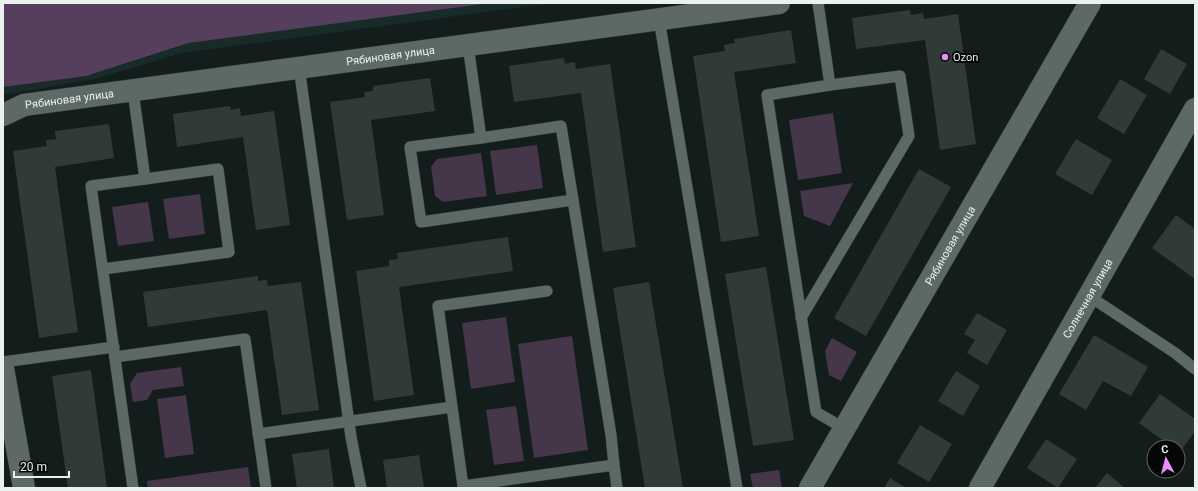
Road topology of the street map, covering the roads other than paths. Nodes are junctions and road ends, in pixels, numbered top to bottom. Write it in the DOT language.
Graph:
graph roads {
  1 [pos="779,3"];
  2 [pos="818,3"];
  3 [pos="1090,3"];
  4 [pos="659,20"];
  5 [pos="468,45"];
  6 [pos="299,67"];
  7 [pos="830,85"];
  8 [pos="133,90"];
  9 [pos="1195,109"];
  10 [pos="3,116"];
  11 [pos="481,138"];
  12 [pos="145,179"];
  13 [pos="573,200"];
  14 [pos="103,269"];
  15 [pos="547,291"];
  16 [pos="1089,296"];
  17 [pos="801,318"];
  18 [pos="114,352"];
  19 [pos="3,362"];
  20 [pos="3,368"];
  21 [pos="1195,369"];
  22 [pos="452,407"];
  23 [pos="349,421"];
  24 [pos="845,428"];
  25 [pos="258,434"];
  26 [pos="614,465"];
  27 [pos="24,488"];
  28 [pos="133,488"];
  29 [pos="266,488"];
  30 [pos="361,488"];
  31 [pos="617,488"];
  32 [pos="737,488"];
  33 [pos="810,488"];
  34 [pos="980,488"];
  1 -- 4 [label="street, Рябиновая улица"];
  2 -- 7 [label="lane"];
  3 -- 24 [label="street, Рябиновая улица"];
  4 -- 5 [label="street, Рябиновая улица"];
  4 -- 32 [label="lane"];
  5 -- 6 [label="street, Рябиновая улица"];
  5 -- 11 [label="lane"];
  6 -- 8 [label="street, Рябиновая улица"];
  6 -- 23 [label="lane"];
  7 -- 17 [label="lane"];
  7 -- 17 [label="lane"];
  8 -- 10 [label="street, Рябиновая улица"];
  8 -- 12 [label="lane"];
  9 -- 16 [label="street, Солнечная улица"];
  11 -- 13 [label="lane"];
  11 -- 13 [label="lane"];
  12 -- 14 [label="lane"];
  12 -- 14 [label="lane"];
  13 -- 26 [label="lane"];
  14 -- 18 [label="lane"];
  15 -- 22 [label="lane"];
  16 -- 21 [label="lane"];
  16 -- 34 [label="street, Солнечная улица"];
  17 -- 24 [label="lane"];
  18 -- 19 [label="lane"];
  18 -- 25 [label="lane"];
  18 -- 28 [label="lane"];
  20 -- 27 [label="street"];
  22 -- 23 [label="lane"];
  22 -- 26 [label="lane"];
  23 -- 25 [label="lane"];
  23 -- 30 [label="lane"];
  24 -- 33 [label="street, Рябиновая улица"];
  25 -- 29 [label="lane"];
  26 -- 31 [label="lane"];
}
